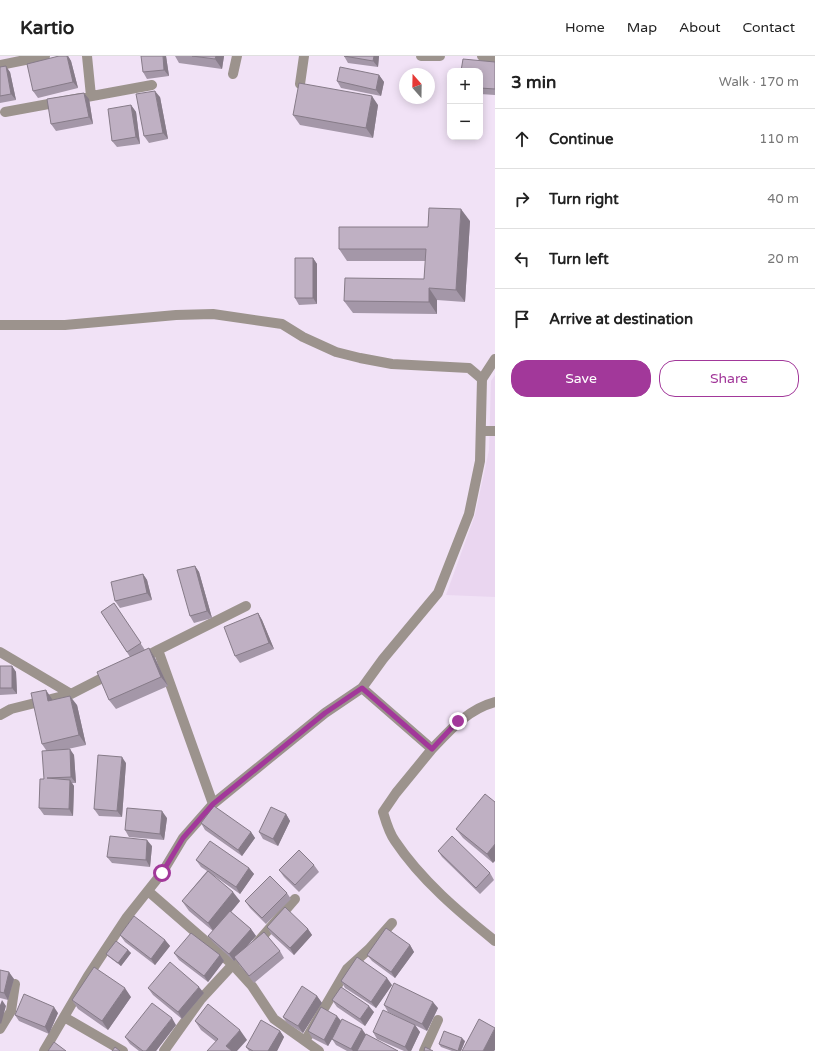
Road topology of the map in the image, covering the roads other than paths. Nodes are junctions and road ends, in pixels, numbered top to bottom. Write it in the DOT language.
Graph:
graph roads {
  1 [pos="45,56"];
  2 [pos="87,56"];
  3 [pos="237,56"];
  4 [pos="304,56"];
  5 [pos="421,56"];
  6 [pos="440,56"];
  7 [pos="482,56"];
  8 [pos="495,58"];
  9 [pos="0,65"];
  10 [pos="233,74"];
  11 [pos="300,84"];
  12 [pos="152,85"];
  13 [pos="90,96"];
  14 [pos="5,112"];
  15 [pos="0,325"];
  16 [pos="495,359"];
  17 [pos="482,379"];
  18 [pos="481,430"];
  19 [pos="495,431"];
  20 [pos="246,606"];
  21 [pos="158,650"];
  22 [pos="0,652"];
  23 [pos="362,688"];
  24 [pos="71,694"];
  25 [pos="495,702"];
  26 [pos="0,715"];
  27 [pos="432,749"];
  28 [pos="213,804"];
  29 [pos="148,891"];
  30 [pos="295,899"];
  31 [pos="392,923"];
  32 [pos="495,942"];
  33 [pos="232,964"];
  34 [pos="15,984"];
  35 [pos="64,1017"];
  36 [pos="438,1020"];
  37 [pos="0,1029"];
  38 [pos="305,1040"];
  39 [pos="44,1051"];
  40 [pos="123,1051"];
  41 [pos="164,1051"];
  42 [pos="319,1051"];
  43 [pos="424,1051"];
  1 -- 9 [label="street"];
  2 -- 13 [label="street"];
  3 -- 10 [label="street"];
  4 -- 11 [label="street"];
  5 -- 6 [label="street"];
  7 -- 8 [label="street"];
  12 -- 13 [label="street"];
  13 -- 14 [label="street"];
  15 -- 17 [label="street"];
  16 -- 17 [label="street"];
  17 -- 18 [label="street"];
  18 -- 19 [label="street"];
  18 -- 23 [label="street"];
  20 -- 21 [label="street"];
  21 -- 24 [label="street"];
  21 -- 28 [label="street"];
  22 -- 24 [label="street"];
  23 -- 27 [label="street"];
  23 -- 28 [label="street"];
  24 -- 26 [label="street"];
  25 -- 27 [label="street"];
  27 -- 32 [label="street"];
  28 -- 29 [label="street"];
  29 -- 33 [label="street"];
  29 -- 35 [label="street"];
  30 -- 33 [label="street"];
  31 -- 38 [label="street"];
  33 -- 38 [label="street"];
  33 -- 41 [label="street"];
  34 -- 37 [label="street"];
  35 -- 39 [label="street"];
  35 -- 40 [label="street"];
  36 -- 43 [label="street"];
  38 -- 42 [label="street"];
}
